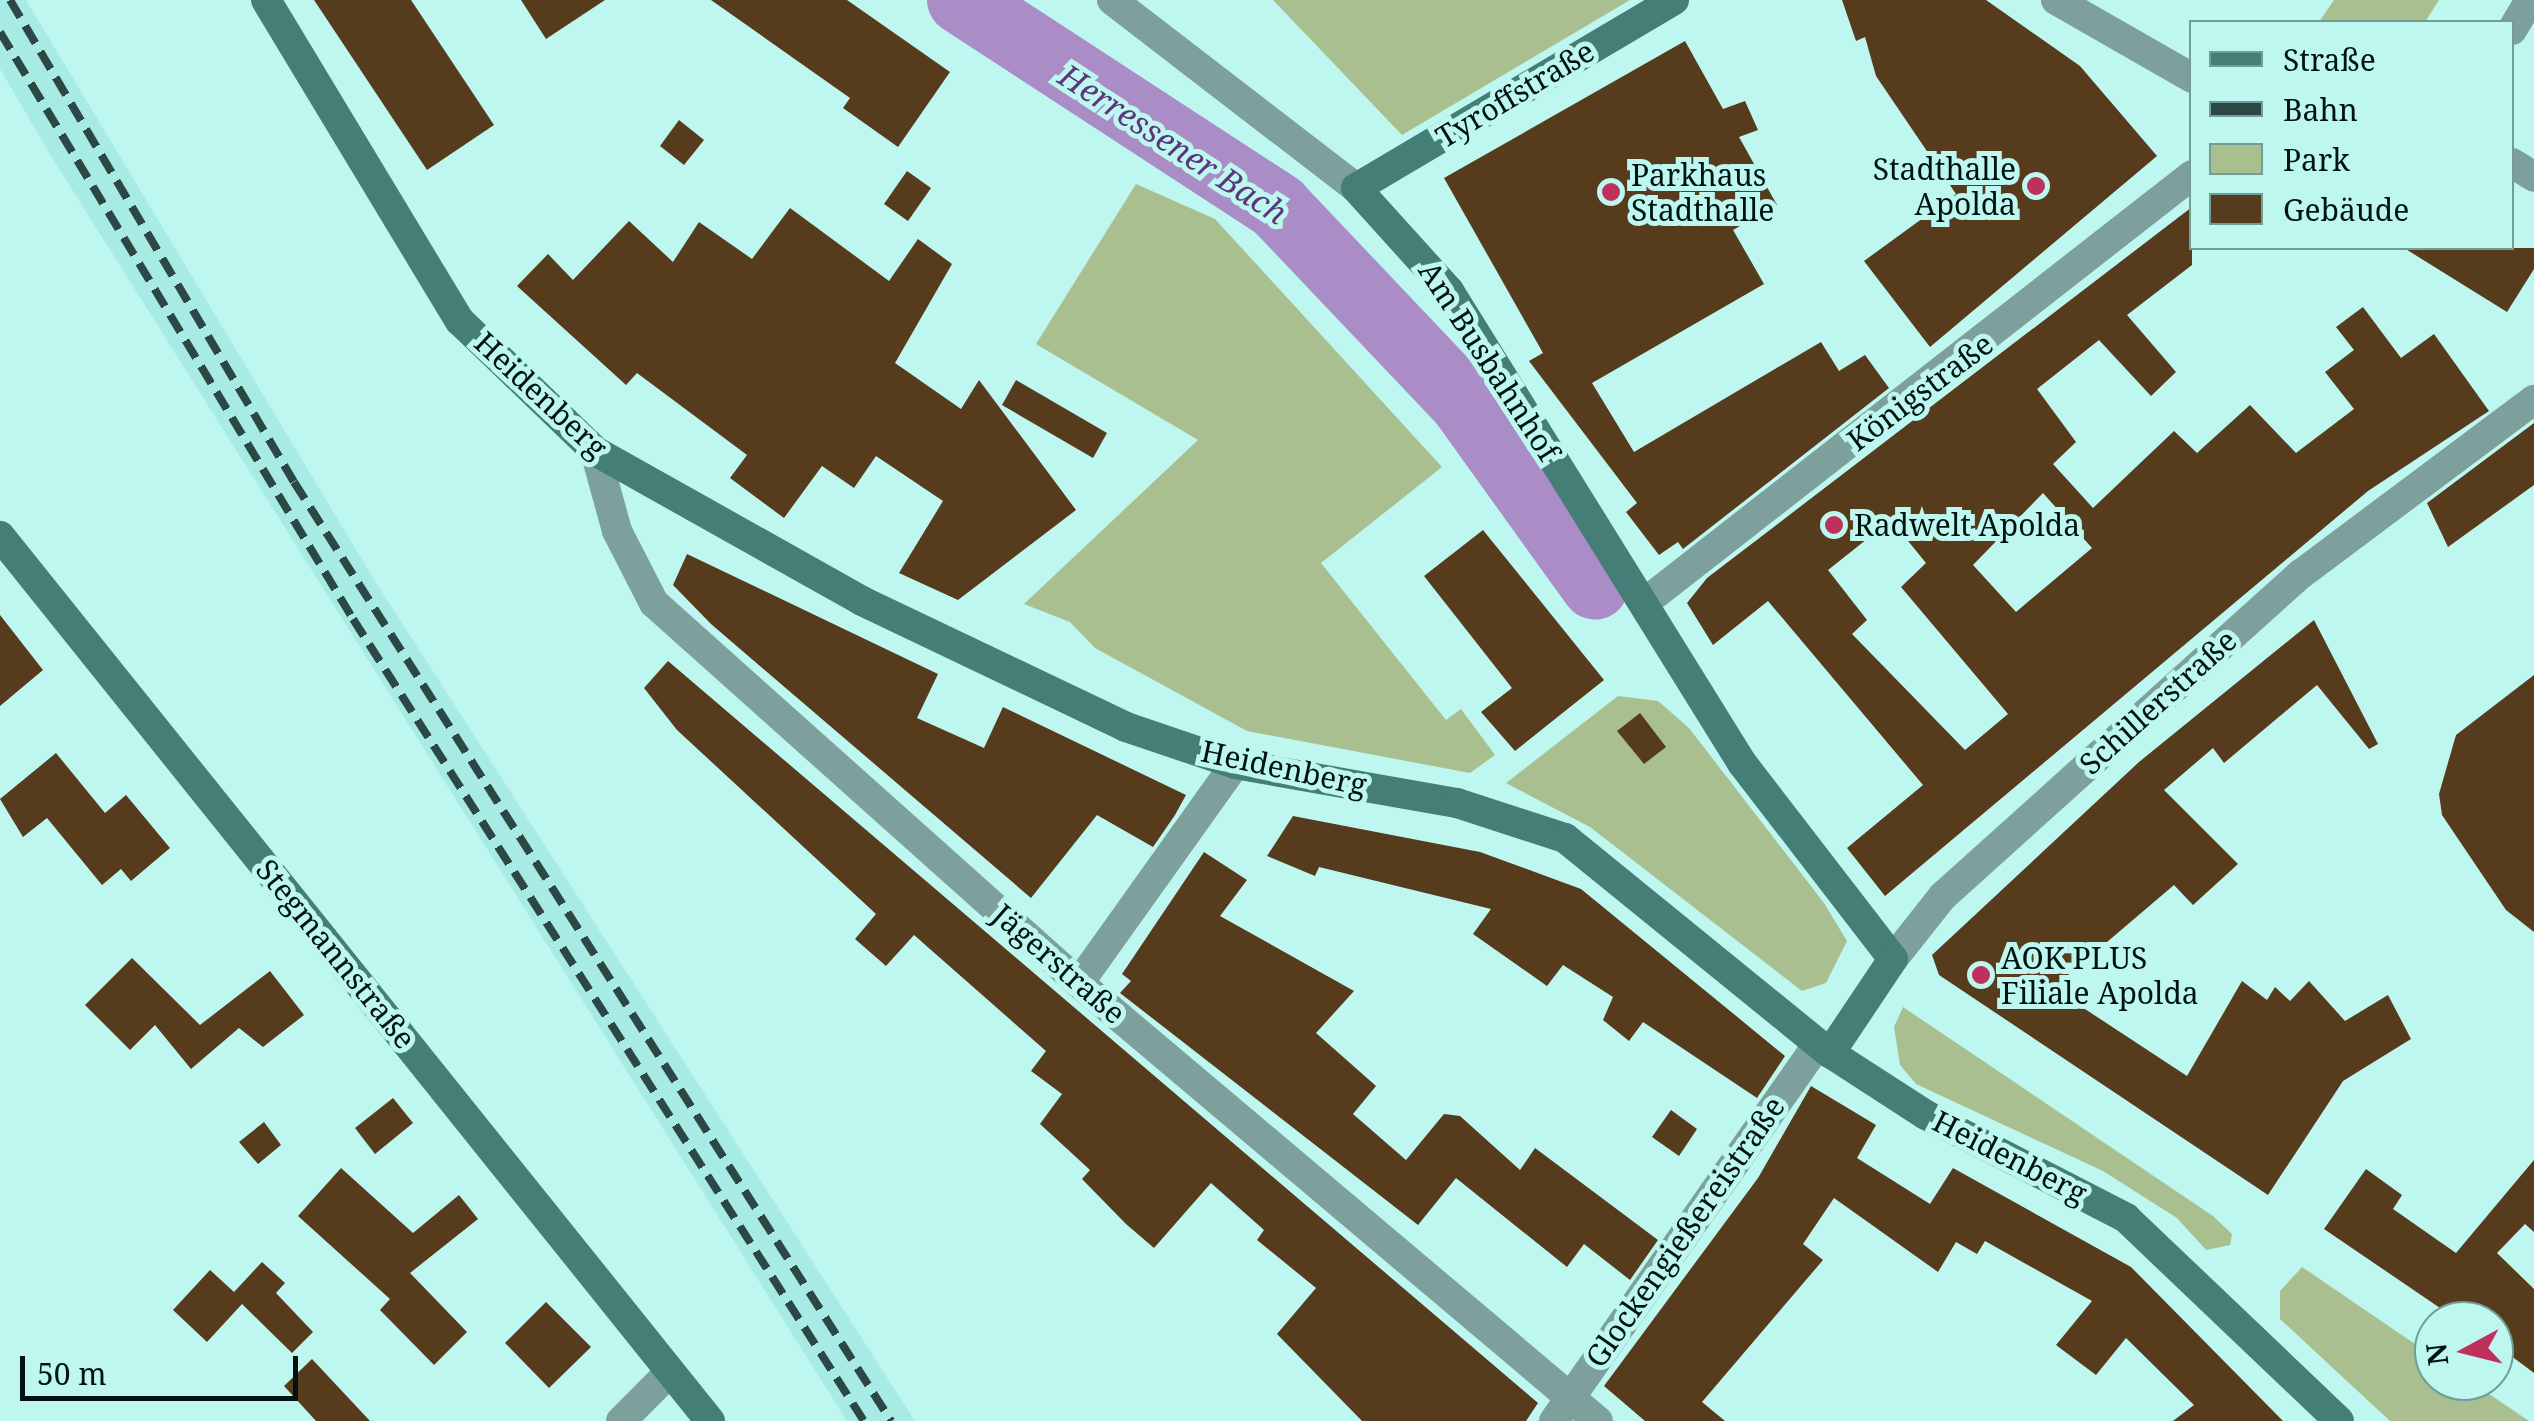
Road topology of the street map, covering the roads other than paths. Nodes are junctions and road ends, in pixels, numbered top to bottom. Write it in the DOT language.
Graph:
graph roads {
  1 [pos="266,0"];
  2 [pos="1112,0"];
  3 [pos="1674,0"];
  4 [pos="2056,0"];
  5 [pos="2530,0"];
  6 [pos="2514,27"];
  7 [pos="2189,76"];
  8 [pos="2189,177"];
  9 [pos="1356,188"];
  10 [pos="2534,400"];
  11 [pos="595,452"];
  12 [pos="0,536"];
  13 [pos="1644,602"];
  14 [pos="1235,764"];
  15 [pos="1893,959"];
  16 [pos="1079,983"];
  17 [pos="1824,1048"];
  18 [pos="670,1372"];
  19 [pos="1562,1409"];
  20 [pos="621,1421"];
  21 [pos="710,1421"];
  22 [pos="1598,1421"];
  23 [pos="2339,1421"];
  1 -- 11 [label="main road, Heidenberg"];
  2 -- 9 [label="street, Am Busbahnhof"];
  3 -- 9 [label="main road, Tyroffstraße"];
  4 -- 7 [label="street"];
  5 -- 6 [label="street"];
  8 -- 13 [label="street, Königstraße"];
  9 -- 13 [label="main road, Am Busbahnhof"];
  10 -- 15 [label="street, Schillerstraße"];
  11 -- 14 [label="main road, Heidenberg"];
  11 -- 16 [label="street, Jägerstraße"];
  12 -- 18 [label="main road, Stegmannstraße"];
  13 -- 15 [label="main road"];
  14 -- 16 [label="street"];
  14 -- 17 [label="main road, Heidenberg"];
  15 -- 17 [label="main road, Schillerstraße"];
  16 -- 19 [label="street, Jägerstraße"];
  17 -- 19 [label="street, Glockengießereistraße"];
  17 -- 23 [label="main road, Heidenberg"];
  18 -- 20 [label="street"];
  18 -- 21 [label="main road, Stegmannstraße"];
  19 -- 22 [label="street, Jägerstraße"];
}
